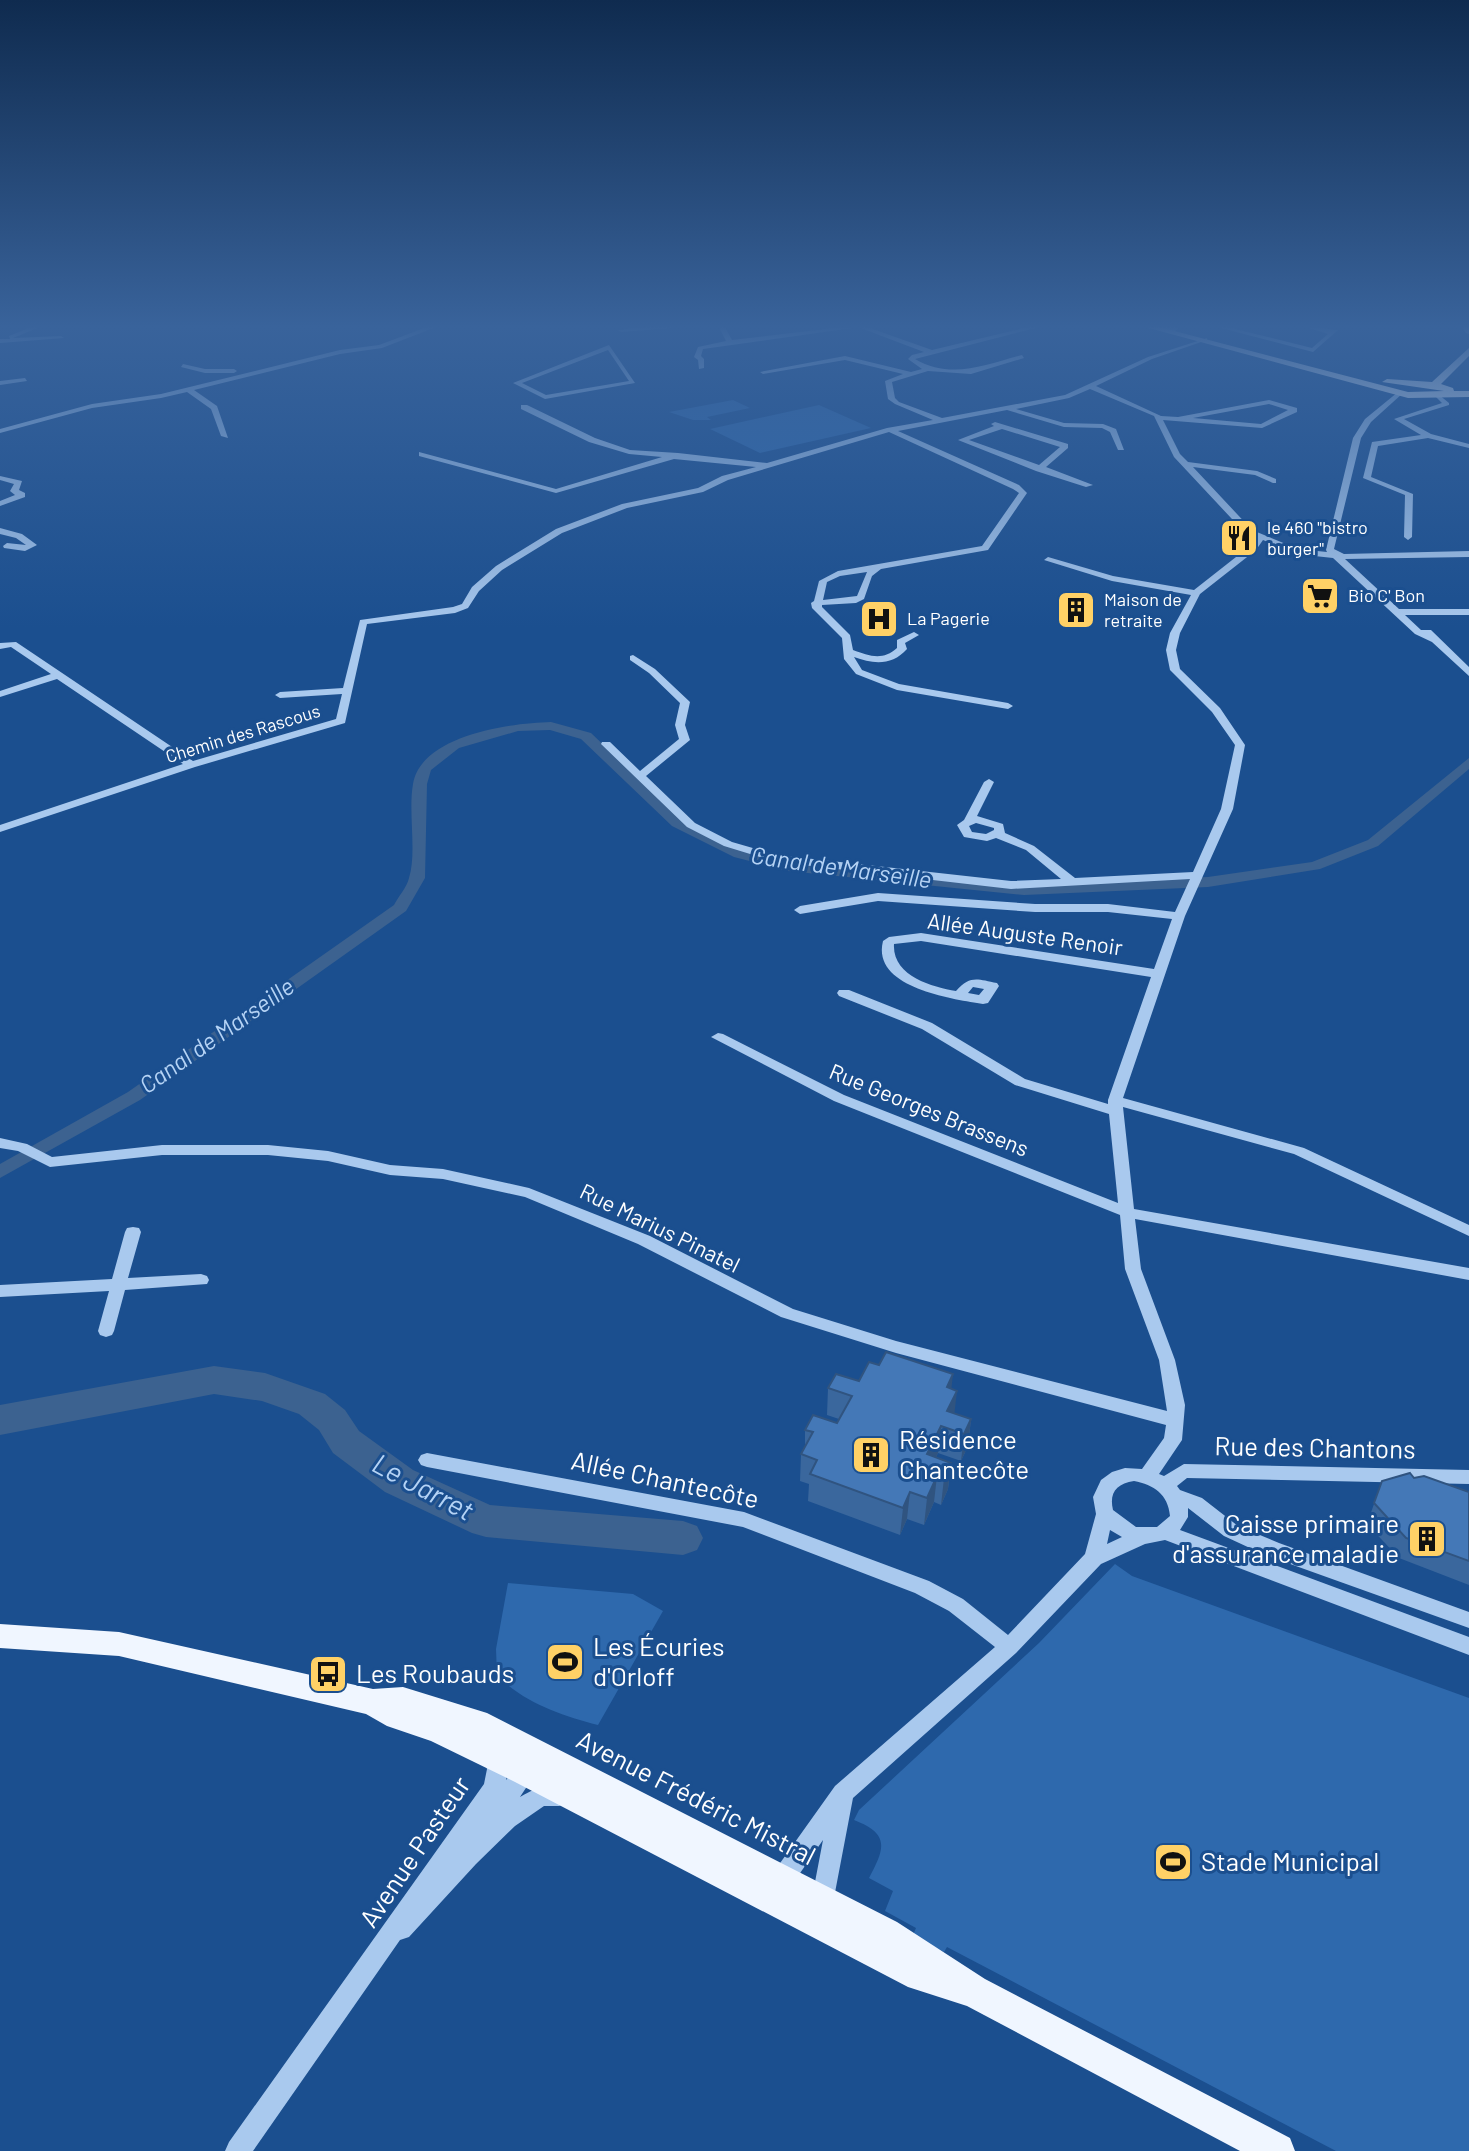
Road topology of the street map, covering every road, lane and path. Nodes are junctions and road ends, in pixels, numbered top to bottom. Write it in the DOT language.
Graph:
graph roads {
  1 [pos="222,427"];
  2 [pos="566,427"];
  3 [pos="903,427"];
  4 [pos="998,427"];
  5 [pos="1006,427"];
  6 [pos="1106,427"];
  7 [pos="1163,427"];
  8 [pos="1259,427"];
  9 [pos="1364,427"];
  10 [pos="1413,427"];
  11 [pos="890,430"];
  12 [pos="1246,434"];
  13 [pos="225,436"];
  14 [pos="1428,436"];
  15 [pos="1469,446"];
  16 [pos="1121,448"];
  17 [pos="422,454"];
  18 [pos="678,455"];
  19 [pos="1186,464"];
  20 [pos="772,466"];
  21 [pos="1039,469"];
  22 [pos="0,478"];
  23 [pos="1273,481"];
  24 [pos="1089,485"];
  25 [pos="0,504"];
  26 [pos="1335,525"];
  27 [pos="0,531"];
  28 [pos="1408,537"];
  29 [pos="1260,538"];
  30 [pos="7,546"];
  31 [pos="1332,553"];
  32 [pos="1347,554"];
  33 [pos="1469,554"];
  34 [pos="1048,560"];
  35 [pos="879,566"];
  36 [pos="1196,593"];
  37 [pos="816,603"];
  38 [pos="1400,612"];
  39 [pos="1469,612"];
  40 [pos="914,635"];
  41 [pos="0,646"];
  42 [pos="851,652"];
  43 [pos="633,658"];
  44 [pos="1469,673"];
  45 [pos="58,675"];
  46 [pos="346,691"];
  47 [pos="0,694"];
  48 [pos="280,695"];
  49 [pos="1008,706"];
  50 [pos="606,744"];
  51 [pos="191,765"];
  52 [pos="640,776"];
  53 [pos="989,782"];
  54 [pos="0,829"];
  55 [pos="1194,880"];
  56 [pos="1074,883"];
  57 [pos="800,910"];
  58 [pos="1179,916"];
  59 [pos="1160,974"];
  60 [pos="844,993"];
  61 [pos="960,995"];
  62 [pos="718,1037"];
  63 [pos="1117,1106"];
  64 [pos="0,1143"];
  65 [pos="1129,1213"];
  66 [pos="1469,1231"];
  67 [pos="133,1232"];
  68 [pos="1469,1274"];
  69 [pos="201,1280"];
  70 [pos="119,1283"];
  71 [pos="0,1291"];
  72 [pos="106,1331"];
  73 [pos="1174,1420"];
  74 [pos="427,1460"];
  75 [pos="1147,1476"];
  76 [pos="1469,1477"];
  77 [pos="1170,1490"];
  78 [pos="1105,1514"];
  79 [pos="1166,1533"];
  80 [pos="1142,1537"];
  81 [pos="1094,1558"];
  82 [pos="1469,1620"];
  83 [pos="0,1636"];
  84 [pos="1469,1646"];
  85 [pos="1009,1647"];
  86 [pos="500,1747"];
  87 [pos="532,1763"];
  88 [pos="843,1793"];
  89 [pos="568,1796"];
  90 [pos="443,1883"];
  91 [pos="776,1889"];
  92 [pos="820,1912"];
  93 [pos="380,1953"];
  94 [pos="238,2151"];
  95 [pos="1277,2151"];
  1 -- 13 [label="street"];
  2 -- 18 [label="street"];
  3 -- 11 [label="street, Chemin des Rascous"];
  4 -- 21 [label="street"];
  5 -- 21 [label="street"];
  6 -- 16 [label="street"];
  7 -- 19 [label="street"];
  8 -- 12 [label="street"];
  9 -- 26 [label="street"];
  10 -- 14 [label="street"];
  11 -- 20 [label="street, Chemin des Rascous"];
  11 -- 35 [label="street"];
  14 -- 15 [label="street"];
  14 -- 28 [label="street"];
  17 -- 18 [label="street"];
  18 -- 20 [label="street"];
  19 -- 23 [label="street"];
  19 -- 29 [label="street"];
  20 -- 46 [label="street, Chemin des Rascous"];
  21 -- 24 [label="street"];
  22 -- 25 [label="street"];
  26 -- 31 [label="street"];
  26 -- 32 [label="street"];
  27 -- 30 [label="street"];
  29 -- 31 [label="street"];
  29 -- 36 [label="street"];
  31 -- 32 [label="street"];
  31 -- 38 [label="street"];
  32 -- 33 [label="street"];
  32 -- 38 [label="street"];
  34 -- 36 [label="street"];
  35 -- 37 [label="street"];
  35 -- 37 [label="street"];
  36 -- 55 [label="street"];
  37 -- 42 [label="street"];
  38 -- 39 [label="street"];
  38 -- 44 [label="street"];
  40 -- 42 [label="street"];
  41 -- 45 [label="street"];
  42 -- 49 [label="street"];
  43 -- 52 [label="street"];
  45 -- 47 [label="street"];
  45 -- 51 [label="street"];
  46 -- 48 [label="street"];
  46 -- 51 [label="street, Chemin des Rascous"];
  50 -- 52 [label="street"];
  51 -- 54 [label="street, Chemin des Rascous"];
  52 -- 56 [label="street"];
  53 -- 56 [label="street"];
  55 -- 56 [label="street"];
  55 -- 58 [label="street"];
  57 -- 58 [label="street"];
  58 -- 59 [label="street"];
  59 -- 61 [label="street, Allée Auguste Renoir"];
  59 -- 63 [label="street"];
  60 -- 63 [label="street"];
  62 -- 65 [label="street, Rue Georges Brassens"];
  63 -- 65 [label="street"];
  63 -- 66 [label="street"];
  64 -- 73 [label="street, Rue Marius Pinatel"];
  65 -- 68 [label="street, Rue Georges Brassens"];
  65 -- 73 [label="street"];
  67 -- 70 [label="street"];
  69 -- 70 [label="street"];
  70 -- 71 [label="street"];
  70 -- 72 [label="street"];
  73 -- 75 [label="street"];
  74 -- 85 [label="street, Allée Chantecôte"];
  75 -- 77 [label="street"];
  75 -- 78 [label="street"];
  76 -- 77 [label="street, Rue des Chantons"];
  77 -- 79 [label="street"];
  77 -- 82 [label="street"];
  78 -- 80 [label="street"];
  78 -- 81 [label="street"];
  79 -- 80 [label="street"];
  79 -- 84 [label="street"];
  80 -- 81 [label="street"];
  81 -- 85 [label="street"];
  83 -- 86 [label="main road, Avenue Frédéric Mistral"];
  85 -- 88 [label="street"];
  86 -- 87 [label="main road, Avenue Frédéric Mistral"];
  86 -- 93 [label="street, Avenue Pasteur"];
  87 -- 89 [label="main road, Avenue Frédéric Mistral"];
  87 -- 90 [label="street, Avenue Pasteur"];
  87 -- 91 [label="main road, Avenue Frédéric Mistral"];
  88 -- 91 [label="street"];
  88 -- 92 [label="street"];
  89 -- 90 [label="street, Avenue Pasteur"];
  89 -- 91 [label="main road, Avenue Frédéric Mistral"];
  90 -- 93 [label="street, Avenue Pasteur"];
  91 -- 92 [label="main road, Avenue Frédéric Mistral"];
  92 -- 95 [label="main road, Avenue Frédéric Mistral"];
  93 -- 94 [label="street, Avenue Pasteur"];
}
